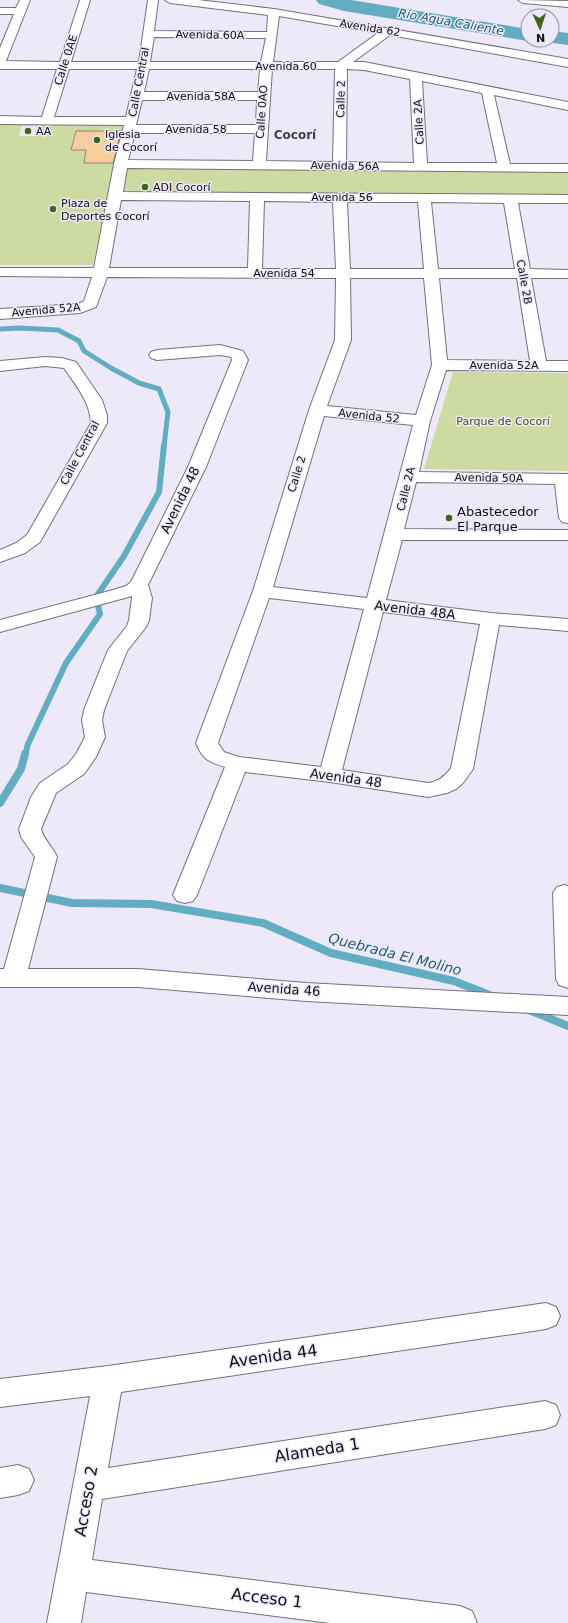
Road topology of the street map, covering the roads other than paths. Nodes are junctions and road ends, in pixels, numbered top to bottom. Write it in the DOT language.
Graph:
graph roads {
  1 [pos="25,0"];
  2 [pos="85,0"];
  3 [pos="153,0"];
  4 [pos="170,0"];
  5 [pos="523,0"];
  6 [pos="568,4"];
  7 [pos="0,11"];
  8 [pos="21,11"];
  9 [pos="274,12"];
  10 [pos="388,31"];
  11 [pos="148,34"];
  12 [pos="272,36"];
  13 [pos="5,38"];
  14 [pos="0,63"];
  15 [pos="568,63"];
  16 [pos="64,65"];
  17 [pos="144,66"];
  18 [pos="266,66"];
  19 [pos="341,66"];
  20 [pos="416,77"];
  21 [pos="487,90"];
  22 [pos="138,96"];
  23 [pos="264,96"];
  24 [pos="568,106"];
  25 [pos="0,120"];
  26 [pos="47,120"];
  27 [pos="131,125"];
  28 [pos="261,129"];
  29 [pos="121,164"];
  30 [pos="259,165"];
  31 [pos="339,166"];
  32 [pos="421,167"];
  33 [pos="504,168"];
  34 [pos="568,168"];
  35 [pos="115,196"];
  36 [pos="257,197"];
  37 [pos="340,198"];
  38 [pos="424,198"];
  39 [pos="510,198"];
  40 [pos="568,199"];
  41 [pos="0,272"];
  42 [pos="100,272"];
  43 [pos="255,273"];
  44 [pos="343,273"];
  45 [pos="432,274"];
  46 [pos="522,274"];
  47 [pos="568,274"];
  48 [pos="91,304"];
  49 [pos="0,314"];
  50 [pos="157,355"];
  51 [pos="440,365"];
  52 [pos="539,365"];
  53 [pos="0,366"];
  54 [pos="568,366"];
  55 [pos="317,410"];
  56 [pos="422,422"];
  57 [pos="409,477"];
  58 [pos="565,479"];
  59 [pos="568,518"];
  60 [pos="394,534"];
  61 [pos="568,536"];
  62 [pos="0,556"];
  63 [pos="139,585"];
  64 [pos="262,592"];
  65 [pos="375,605"];
  66 [pos="491,619"];
  67 [pos="568,625"];
  68 [pos="0,626"];
  69 [pos="207,743"];
  70 [pos="237,764"];
  71 [pos="330,775"];
  72 [pos="565,893"];
  73 [pos="185,895"];
  74 [pos="7,978"];
  75 [pos="568,979"];
  76 [pos="562,1006"];
  77 [pos="546,1316"];
  78 [pos="108,1380"];
  79 [pos="0,1393"];
  80 [pos="545,1415"];
  81 [pos="89,1486"];
  82 [pos="73,1574"];
  83 [pos="64,1623"];
  84 [pos="460,1623"];
  1 -- 8 [label="street"];
  2 -- 16 [label="street, Calle 0AE"];
  3 -- 11 [label="street, Calle Central"];
  4 -- 9 [label="street, Avenida 62"];
  5 -- 6 [label="street"];
  7 -- 8 [label="street"];
  8 -- 13 [label="street"];
  9 -- 10 [label="street, Avenida 62"];
  9 -- 12 [label="street, Calle 0AO"];
  10 -- 15 [label="street, Avenida 62"];
  10 -- 19 [label="street, Calle 2"];
  11 -- 12 [label="street, Avenida 60A"];
  11 -- 17 [label="street, Calle Central"];
  12 -- 18 [label="street, Calle 0AO"];
  13 -- 14 [label="street"];
  14 -- 16 [label="street, Avenida 60"];
  16 -- 17 [label="street, Avenida 60"];
  16 -- 26 [label="street, Calle 0AE"];
  17 -- 18 [label="street, Avenida 60"];
  17 -- 22 [label="street, Calle Central"];
  18 -- 19 [label="street, Avenida 60"];
  18 -- 23 [label="street, Calle 0AO"];
  19 -- 20 [label="street, Avenida 60"];
  19 -- 31 [label="street, Calle 2"];
  20 -- 21 [label="street, Avenida 60"];
  20 -- 32 [label="street, Calle 2A"];
  21 -- 24 [label="street, Avenida 60"];
  21 -- 33 [label="street"];
  22 -- 23 [label="street, Avenida 58A"];
  22 -- 27 [label="street, Calle Central"];
  23 -- 28 [label="street, Calle 0AO"];
  25 -- 26 [label="street, Avenida 58"];
  26 -- 27 [label="street, Avenida 58"];
  27 -- 28 [label="street, Avenida 58"];
  27 -- 29 [label="street, Calle Central"];
  28 -- 30 [label="street, Calle 0AO"];
  29 -- 30 [label="street, Avenida 56A"];
  29 -- 35 [label="street, Calle Central"];
  30 -- 31 [label="street, Avenida 56A"];
  31 -- 32 [label="street, Avenida 56A"];
  32 -- 33 [label="street, Avenida 56A"];
  33 -- 34 [label="street, Avenida 56A"];
  35 -- 36 [label="street, Avenida 56"];
  35 -- 42 [label="street, Calle Central"];
  36 -- 37 [label="street, Avenida 56"];
  36 -- 43 [label="street"];
  37 -- 38 [label="street, Avenida 56"];
  37 -- 44 [label="street, Calle 2"];
  38 -- 39 [label="street, Avenida 56"];
  38 -- 45 [label="street, Calle 2A"];
  39 -- 40 [label="street, Avenida 56"];
  39 -- 46 [label="street, Calle 2B"];
  41 -- 42 [label="street, Avenida 54"];
  42 -- 43 [label="street, Avenida 54"];
  42 -- 48 [label="street, Calle Central"];
  43 -- 44 [label="street, Avenida 54"];
  44 -- 45 [label="street, Avenida 54"];
  44 -- 55 [label="street, Calle 2"];
  45 -- 46 [label="street, Avenida 54"];
  45 -- 51 [label="street, Calle 2A"];
  46 -- 47 [label="street, Avenida 54"];
  46 -- 52 [label="street, Calle 2B"];
  48 -- 49 [label="street, Avenida 52A"];
  50 -- 63 [label="street, Avenida 48"];
  51 -- 52 [label="street, Avenida 52A"];
  51 -- 56 [label="street, Calle 2A"];
  52 -- 54 [label="street, Avenida 52A"];
  53 -- 62 [label="street, Calle Central"];
  55 -- 56 [label="street, Avenida 52"];
  55 -- 64 [label="street, Calle 2"];
  56 -- 57 [label="street, Calle 2A"];
  57 -- 58 [label="street, Avenida 50A"];
  57 -- 60 [label="street, Calle 2A"];
  58 -- 59 [label="street"];
  60 -- 61 [label="street"];
  60 -- 65 [label="street, Calle 2A"];
  63 -- 68 [label="street"];
  63 -- 74 [label="street"];
  64 -- 65 [label="street, Avenida 48A"];
  64 -- 69 [label="street, Calle 2"];
  65 -- 66 [label="street, Avenida 48A"];
  65 -- 71 [label="street, Calle 2A"];
  66 -- 67 [label="street, Avenida 48A"];
  66 -- 71 [label="street, Avenida 48"];
  69 -- 70 [label="street, Avenida 48"];
  70 -- 71 [label="street, Avenida 48"];
  70 -- 73 [label="street"];
  72 -- 75 [label="street"];
  74 -- 76 [label="street, Avenida 46"];
  77 -- 78 [label="street, Avenida 44"];
  78 -- 79 [label="street, Avenida 44"];
  78 -- 81 [label="street, Acceso 2"];
  80 -- 81 [label="street, Alameda 1"];
  81 -- 82 [label="street, Acceso 2"];
  82 -- 83 [label="street, Acceso 2"];
  82 -- 84 [label="street, Acceso 1"];
}
